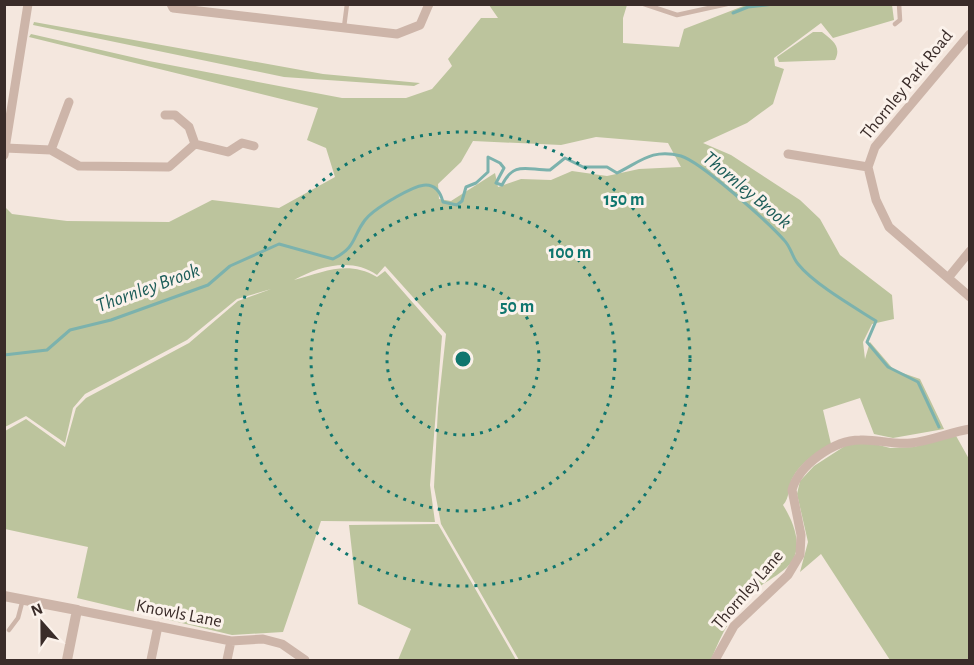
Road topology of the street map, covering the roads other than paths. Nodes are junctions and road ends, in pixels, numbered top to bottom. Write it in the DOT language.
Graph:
graph roads {
  1 [pos="28,4"];
  2 [pos="171,4"];
  3 [pos="347,4"];
  4 [pos="429,4"];
  5 [pos="644,4"];
  6 [pos="727,4"];
  7 [pos="899,4"];
  8 [pos="896,24"];
  9 [pos="344,27"];
  10 [pos="969,33"];
  11 [pos="69,102"];
  12 [pos="165,115"];
  13 [pos="195,144"];
  14 [pos="254,146"];
  15 [pos="5,148"];
  16 [pos="51,150"];
  17 [pos="788,154"];
  18 [pos="4,155"];
  19 [pos="868,166"];
  20 [pos="969,251"];
  21 [pos="948,278"];
  22 [pos="969,297"];
  23 [pos="969,429"];
  24 [pos="4,596"];
  25 [pos="23,599"];
  26 [pos="77,610"];
  27 [pos="158,627"];
  28 [pos="9,630"];
  29 [pos="231,641"];
  30 [pos="67,660"];
  31 [pos="151,660"];
  32 [pos="227,660"];
  33 [pos="305,660"];
  34 [pos="715,660"];
  1 -- 15 [label="street"];
  2 -- 9 [label="street"];
  3 -- 9 [label="lane"];
  4 -- 9 [label="street"];
  5 -- 6 [label="lane"];
  7 -- 8 [label="lane"];
  10 -- 19 [label="street, Thornley Park Road"];
  11 -- 16 [label="street"];
  12 -- 13 [label="street"];
  13 -- 14 [label="street"];
  13 -- 16 [label="street"];
  15 -- 16 [label="street"];
  15 -- 18 [label="street"];
  17 -- 19 [label="street"];
  19 -- 21 [label="street, Thornley Park Road"];
  20 -- 21 [label="street"];
  21 -- 22 [label="street, Thornley Park Road"];
  23 -- 34 [label="street, Thornley Lane"];
  24 -- 25 [label="street"];
  25 -- 26 [label="street"];
  25 -- 28 [label="lane"];
  26 -- 27 [label="street, Knowls Lane"];
  26 -- 30 [label="street"];
  27 -- 29 [label="street, Knowls Lane"];
  27 -- 31 [label="street"];
  29 -- 32 [label="street"];
  29 -- 33 [label="street, Knowls Lane"];
}
